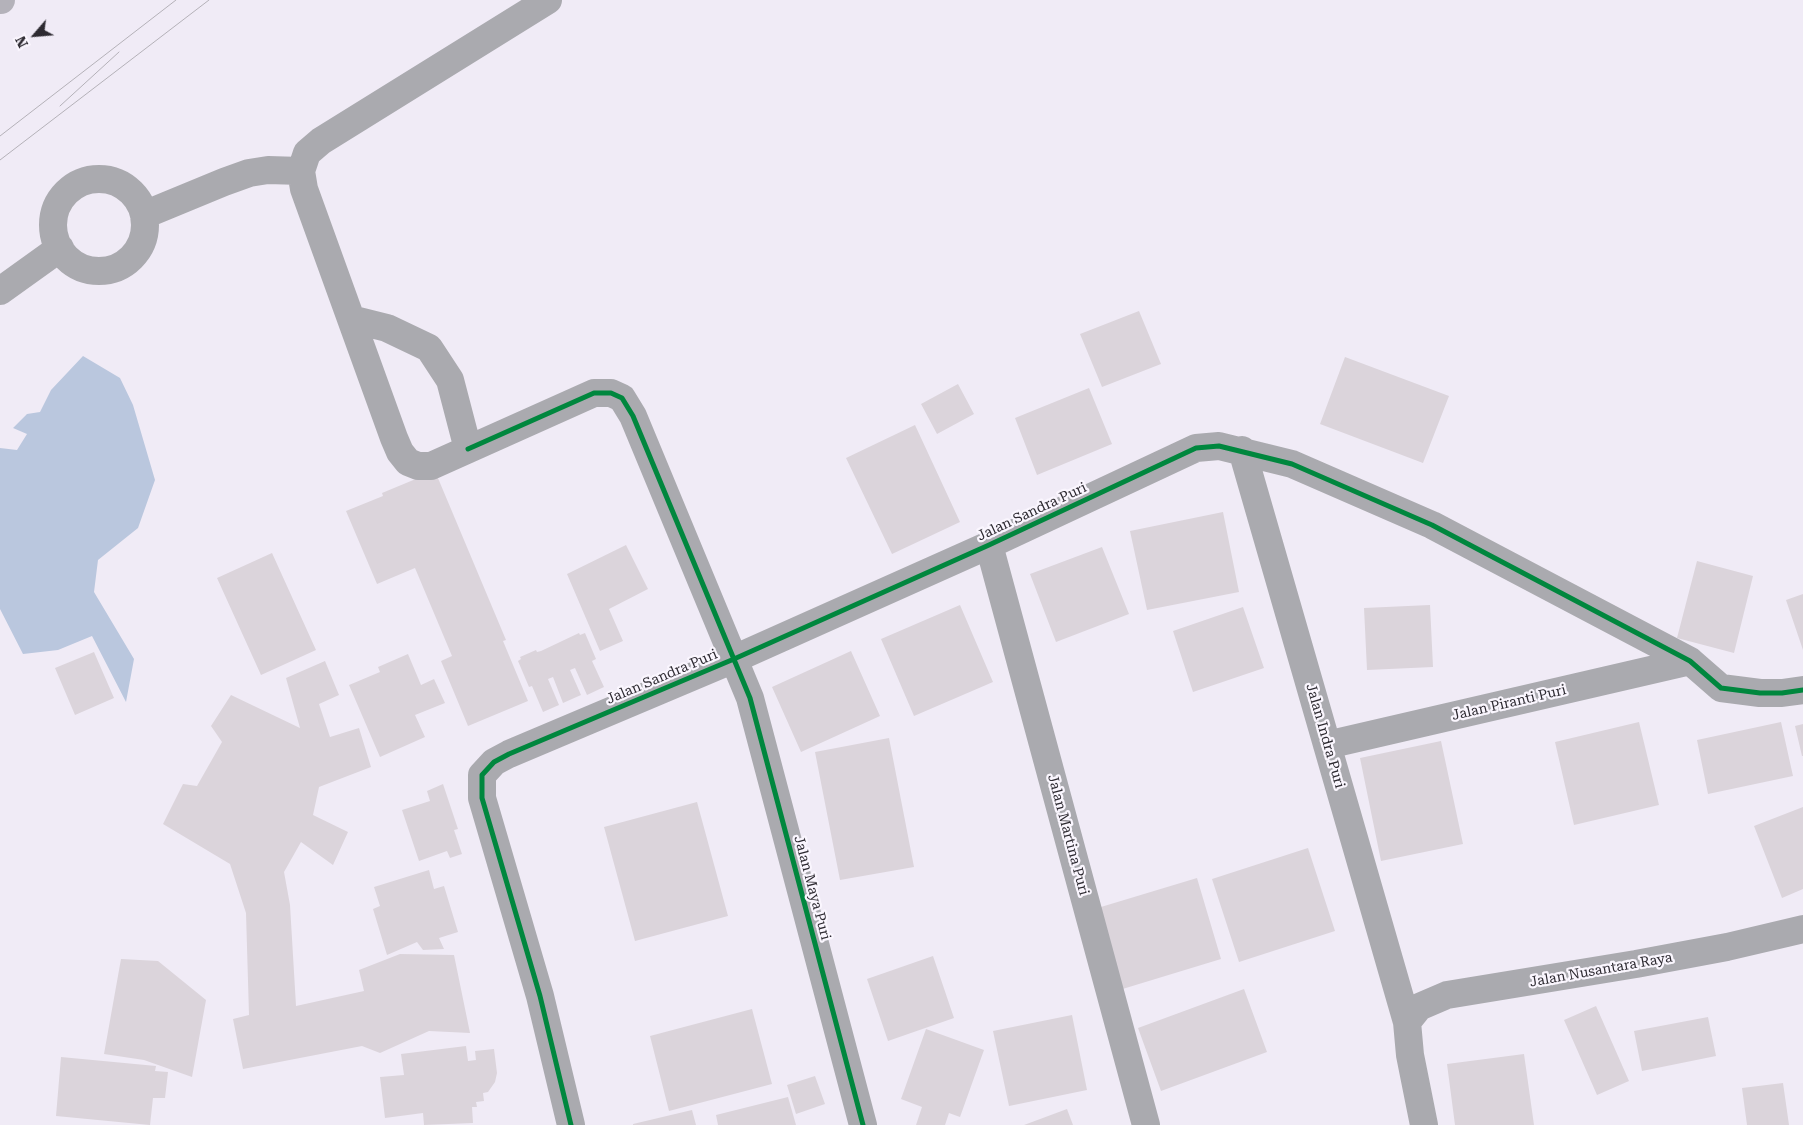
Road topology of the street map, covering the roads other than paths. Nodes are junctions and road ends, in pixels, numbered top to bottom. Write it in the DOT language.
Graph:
graph roads {
  1 [pos="548,0"];
  2 [pos="301,171"];
  3 [pos="144,215"];
  4 [pos="60,248"];
  5 [pos="0,292"];
  6 [pos="351,319"];
  7 [pos="468,449"];
  8 [pos="1242,450"];
  9 [pos="989,545"];
  10 [pos="734,659"];
  11 [pos="1690,661"];
  12 [pos="1803,690"];
  13 [pos="1327,745"];
  14 [pos="1803,929"];
  15 [pos="1407,1022"];
  16 [pos="571,1125"];
  17 [pos="863,1125"];
  18 [pos="1146,1125"];
  19 [pos="1424,1125"];
  1 -- 2 [label="street"];
  2 -- 3 [label="street"];
  2 -- 6 [label="street"];
  3 -- 4 [label="street"];
  3 -- 4 [label="street"];
  4 -- 5 [label="street"];
  6 -- 7 [label="street"];
  6 -- 7 [label="street"];
  7 -- 10 [label="street, Jalan Maya Puri"];
  8 -- 9 [label="street, Jalan Sandra Puri"];
  8 -- 11 [label="street, Jalan Sandra Puri"];
  8 -- 13 [label="street, Jalan Indra Puri"];
  9 -- 10 [label="street, Jalan Sandra Puri"];
  9 -- 18 [label="street, Jalan Martina Puri"];
  10 -- 16 [label="street, Jalan Sandra Puri"];
  10 -- 17 [label="street, Jalan Maya Puri"];
  11 -- 12 [label="street, Jalan Sandra Puri"];
  11 -- 13 [label="street, Jalan Piranti Puri"];
  13 -- 15 [label="street, Jalan Indra Puri"];
  14 -- 15 [label="street, Jalan Nusantara Raya"];
  15 -- 19 [label="street, Jalan Indra Puri"];
}
